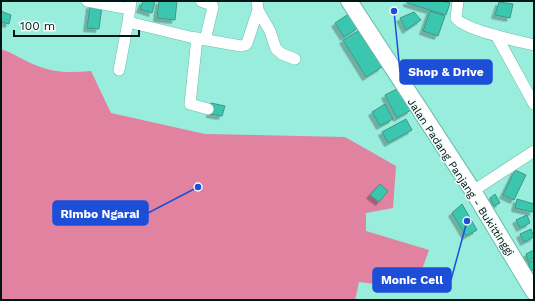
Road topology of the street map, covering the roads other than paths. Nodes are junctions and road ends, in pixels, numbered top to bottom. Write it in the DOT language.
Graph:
graph roads {
  1 [pos="87,1"];
  2 [pos="201,1"];
  3 [pos="349,1"];
  4 [pos="458,1"];
  5 [pos="131,5"];
  6 [pos="258,6"];
  7 [pos="128,22"];
  8 [pos="496,35"];
  9 [pos="201,39"];
  10 [pos="534,45"];
  11 [pos="295,59"];
  12 [pos="119,70"];
  13 [pos="534,104"];
  14 [pos="208,110"];
  15 [pos="534,151"];
  16 [pos="472,192"];
  17 [pos="534,292"];
  1 -- 5 [label="street"];
  2 -- 9 [label="street"];
  3 -- 16 [label="highway, Jalan Padang Panjang - Bukittinggi"];
  4 -- 8 [label="street"];
  5 -- 7 [label="street"];
  6 -- 9 [label="street"];
  6 -- 11 [label="street"];
  7 -- 9 [label="street"];
  7 -- 12 [label="street"];
  8 -- 10 [label="street"];
  8 -- 13 [label="street"];
  9 -- 14 [label="street"];
  15 -- 16 [label="street"];
  16 -- 17 [label="highway, Jalan Padang Panjang - Bukittinggi"];
}
